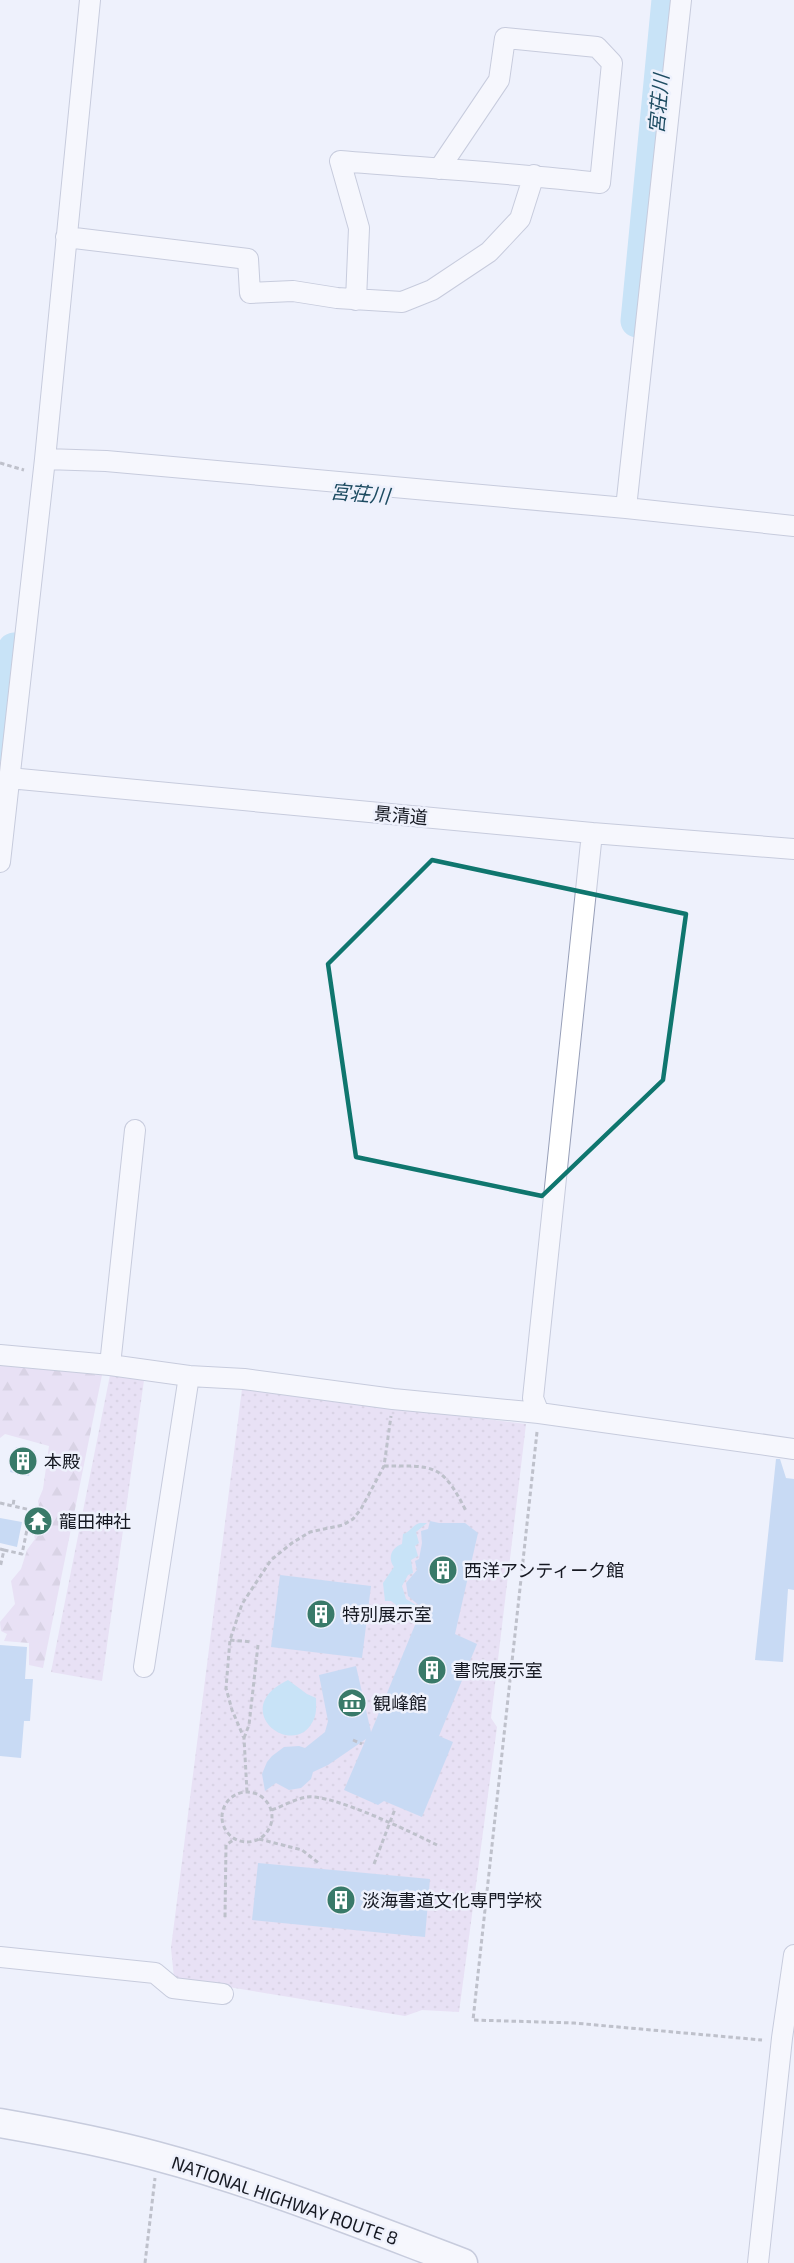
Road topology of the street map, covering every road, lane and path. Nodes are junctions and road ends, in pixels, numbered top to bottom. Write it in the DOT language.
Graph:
graph roads {
  1 [pos="681,0"];
  2 [pos="85,4"];
  3 [pos="439,169"];
  4 [pos="534,175"];
  5 [pos="66,237"];
  6 [pos="356,300"];
  7 [pos="0,463"];
  8 [pos="44,467"];
  9 [pos="626,508"];
  10 [pos="794,526"];
  11 [pos="9,778"];
  12 [pos="592,833"];
  13 [pos="794,849"];
  14 [pos="0,862"];
  15 [pos="135,1131"];
  16 [pos="0,1354"];
  17 [pos="110,1365"];
  18 [pos="189,1376"];
  19 [pos="393,1399"];
  20 [pos="539,1413"];
  21 [pos="794,1449"];
  22 [pos="384,1466"];
  23 [pos="14,1499"];
  24 [pos="0,1503"];
  25 [pos="13,1506"];
  26 [pos="466,1510"];
  27 [pos="2,1550"];
  28 [pos="0,1568"];
  29 [pos="230,1640"];
  30 [pos="252,1642"];
  31 [pos="258,1645"];
  32 [pos="144,1667"];
  33 [pos="244,1738"];
  34 [pos="353,1740"];
  35 [pos="362,1744"];
  36 [pos="247,1792"];
  37 [pos="395,1809"];
  38 [pos="272,1810"];
  39 [pos="390,1822"];
  40 [pos="235,1839"];
  41 [pos="259,1839"];
  42 [pos="437,1845"];
  43 [pos="321,1864"];
  44 [pos="374,1864"];
  45 [pos="225,1917"];
  46 [pos="794,1955"];
  47 [pos="0,1957"];
  48 [pos="223,1994"];
  49 [pos="782,2038"];
  50 [pos="0,2123"];
  51 [pos="157,2156"];
  52 [pos="145,2263"];
  53 [pos="463,2263"];
  54 [pos="758,2263"];
  1 -- 9 [label="street"];
  2 -- 5 [label="street"];
  3 -- 4 [label="street"];
  3 -- 4 [label="street"];
  3 -- 6 [label="street"];
  4 -- 6 [label="street"];
  5 -- 6 [label="street"];
  5 -- 8 [label="street"];
  7 -- 8 [label="path"];
  8 -- 9 [label="street"];
  8 -- 11 [label="street"];
  9 -- 10 [label="street"];
  11 -- 12 [label="street, 景清道"];
  11 -- 14 [label="street"];
  12 -- 13 [label="street, 景清道"];
  12 -- 20 [label="street"];
  15 -- 17 [label="street"];
  16 -- 17 [label="street"];
  17 -- 18 [label="street"];
  18 -- 19 [label="street"];
  18 -- 32 [label="street"];
  19 -- 20 [label="street"];
  19 -- 22 [label="path"];
  20 -- 21 [label="street"];
  20 -- 49 [label="path"];
  22 -- 26 [label="path"];
  22 -- 29 [label="path"];
  23 -- 25 [label="path"];
  24 -- 25 [label="path"];
  25 -- 27 [label="path"];
  27 -- 28 [label="path"];
  29 -- 30 [label="path"];
  29 -- 33 [label="path"];
  31 -- 33 [label="path"];
  33 -- 36 [label="path"];
  34 -- 35 [label="path"];
  36 -- 38 [label="path"];
  36 -- 40 [label="path"];
  37 -- 39 [label="path"];
  38 -- 39 [label="path"];
  38 -- 41 [label="path"];
  39 -- 42 [label="path"];
  39 -- 44 [label="path"];
  40 -- 41 [label="path"];
  40 -- 45 [label="path"];
  41 -- 43 [label="path"];
  46 -- 49 [label="street"];
  47 -- 48 [label="street"];
  49 -- 54 [label="street"];
  50 -- 51 [label="highway, NATIONAL HIGHWAY ROUTE 8"];
  51 -- 52 [label="path"];
  51 -- 53 [label="highway, NATIONAL HIGHWAY ROUTE 8"];
}
